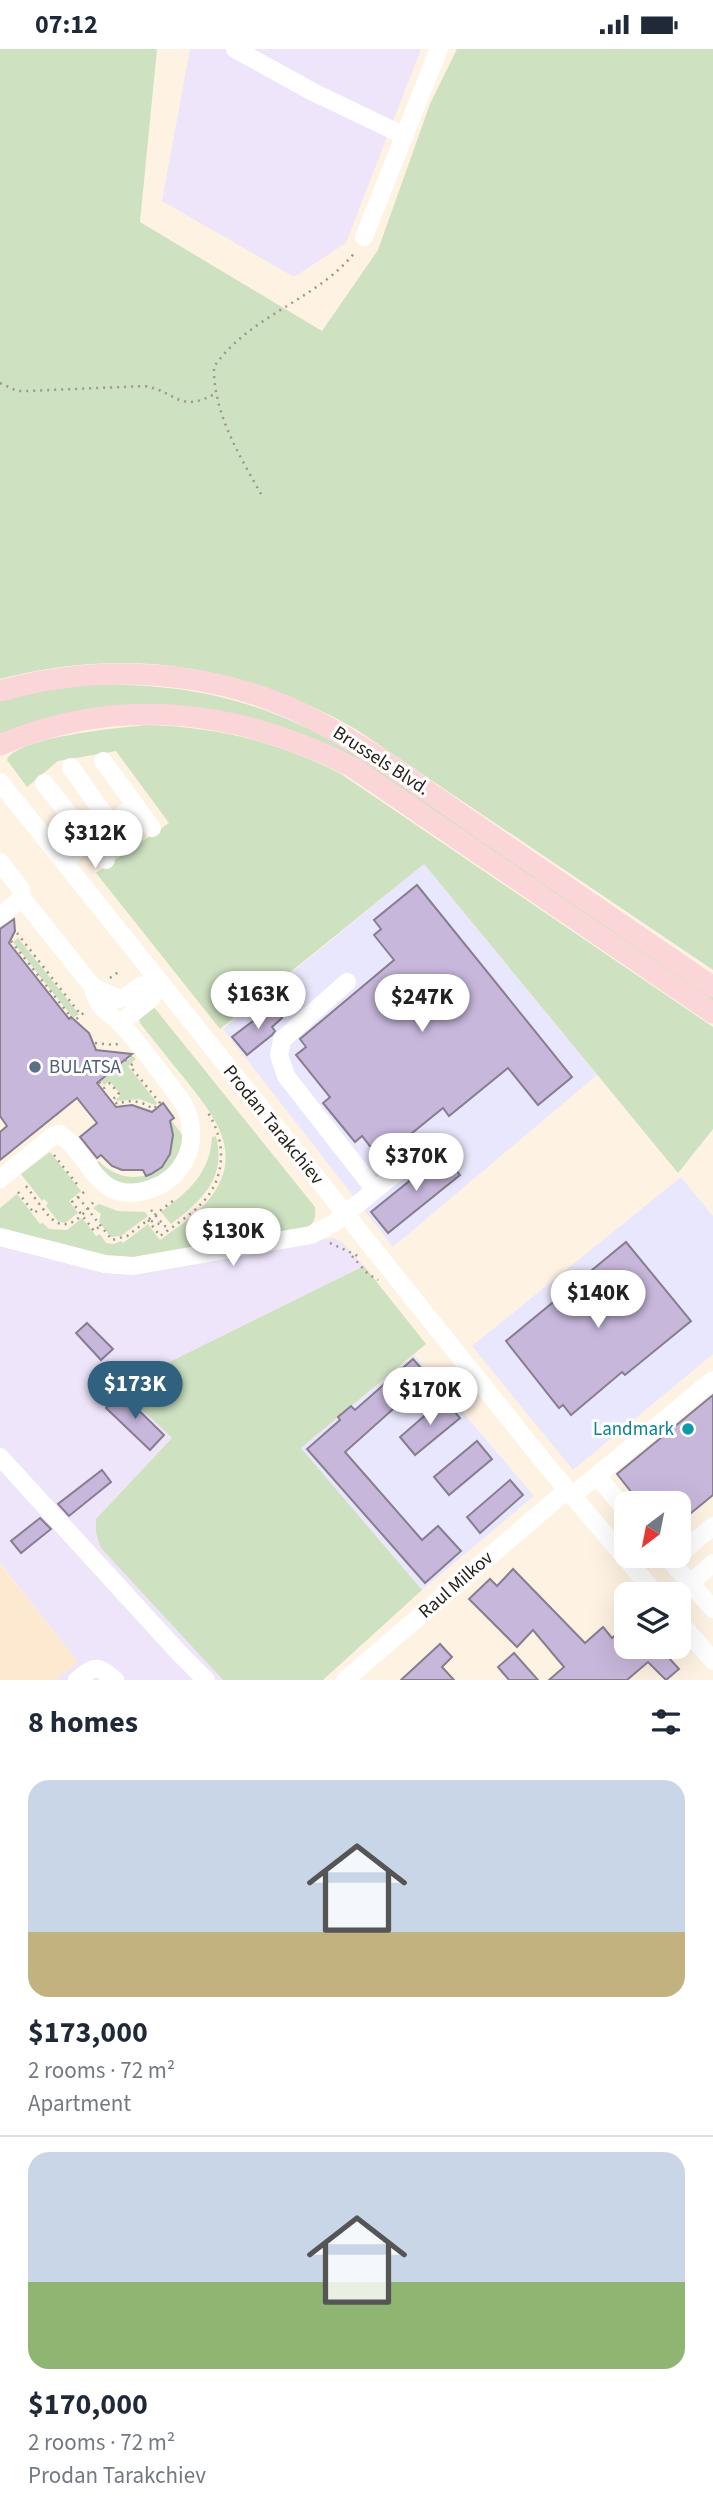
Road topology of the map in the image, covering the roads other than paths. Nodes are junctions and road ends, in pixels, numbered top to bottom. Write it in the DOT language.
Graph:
graph roads {
  1 [pos="235,49"];
  2 [pos="439,49"];
  3 [pos="405,136"];
  4 [pos="364,237"];
  5 [pos="0,691"];
  6 [pos="0,745"];
  7 [pos="103,761"];
  8 [pos="71,768"];
  9 [pos="0,782"];
  10 [pos="44,783"];
  11 [pos="135,806"];
  12 [pos="111,824"];
  13 [pos="152,828"];
  14 [pos="90,840"];
  15 [pos="126,846"];
  16 [pos="106,860"];
  17 [pos="63,861"];
  18 [pos="0,862"];
  19 [pos="22,898"];
  20 [pos="0,916"];
  21 [pos="159,982"];
  22 [pos="347,982"];
  23 [pos="100,984"];
  24 [pos="713,987"];
  25 [pos="713,1013"];
  26 [pos="120,1023"];
  27 [pos="432,1144"];
  28 [pos="0,1179"];
  29 [pos="375,1190"];
  30 [pos="345,1215"];
  31 [pos="0,1237"];
  32 [pos="713,1380"];
  33 [pos="0,1457"];
  34 [pos="597,1476"];
  35 [pos="570,1493"];
  36 [pos="614,1496"];
  37 [pos="713,1526"];
  38 [pos="691,1543"];
  39 [pos="713,1563"];
  40 [pos="646,1582"];
  41 [pos="691,1583"];
  42 [pos="691,1594"];
  43 [pos="713,1609"];
  44 [pos="691,1635"];
  45 [pos="713,1661"];
  46 [pos="77,1680"];
  47 [pos="115,1680"];
  48 [pos="206,1680"];
  49 [pos="345,1680"];
  1 -- 3 [label="street"];
  2 -- 3 [label="street"];
  3 -- 4 [label="street"];
  5 -- 24 [label="main road, Brussels Blvd."];
  6 -- 25 [label="main road, Brussels Blvd."];
  7 -- 11 [label="street"];
  8 -- 12 [label="street"];
  9 -- 17 [label="street, Prodan Tarakchiev"];
  10 -- 14 [label="street"];
  11 -- 12 [label="street"];
  11 -- 13 [label="street"];
  12 -- 14 [label="street"];
  12 -- 15 [label="street"];
  14 -- 16 [label="street"];
  14 -- 17 [label="street"];
  17 -- 21 [label="street, Prodan Tarakchiev"];
  18 -- 19 [label="street"];
  19 -- 20 [label="street"];
  19 -- 23 [label="street"];
  21 -- 23 [label="street"];
  21 -- 26 [label="street"];
  21 -- 30 [label="street, Prodan Tarakchiev"];
  22 -- 29 [label="street"];
  23 -- 26 [label="street"];
  26 -- 28 [label="street"];
  27 -- 29 [label="street"];
  29 -- 30 [label="street"];
  30 -- 31 [label="street"];
  30 -- 35 [label="street, Prodan Tarakchiev"];
  32 -- 34 [label="street, Raul Milkov"];
  33 -- 48 [label="street"];
  34 -- 35 [label="street, Raul Milkov"];
  34 -- 36 [label="street"];
  35 -- 40 [label="street, Prodan Tarakchiev"];
  35 -- 49 [label="street, Raul Milkov"];
  37 -- 38 [label="street"];
  39 -- 41 [label="street"];
  42 -- 43 [label="street"];
  44 -- 45 [label="street"];
  46 -- 47 [label="street"];
}
